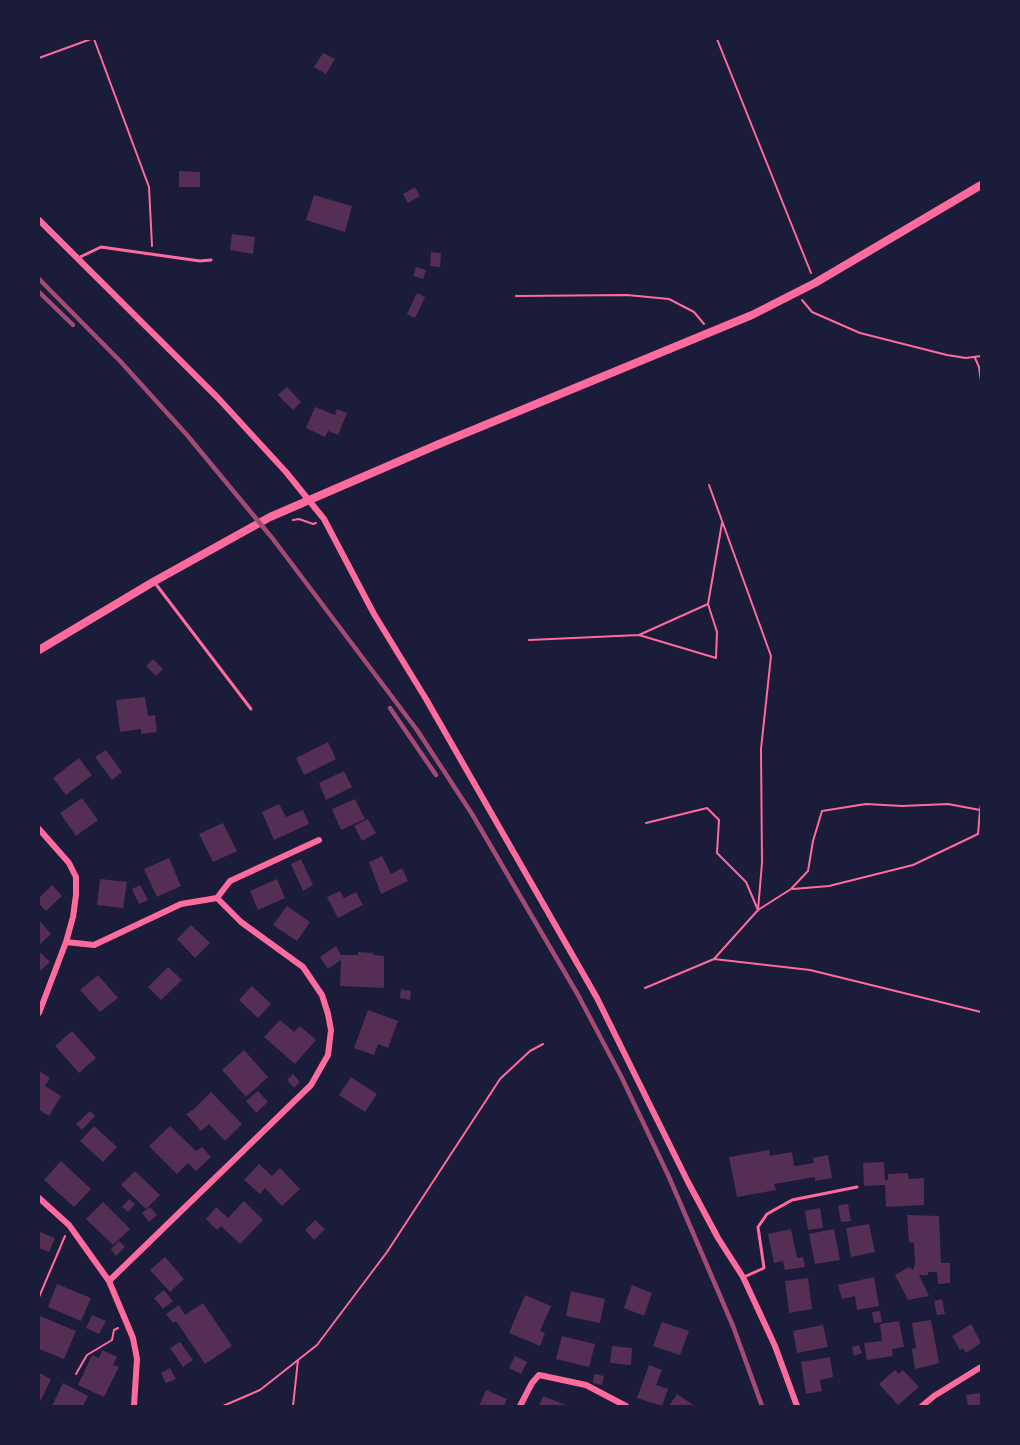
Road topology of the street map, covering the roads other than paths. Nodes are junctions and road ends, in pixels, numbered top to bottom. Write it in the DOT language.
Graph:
graph roads {
  1 [pos="981,185"];
  2 [pos="39,220"];
  3 [pos="78,258"];
  4 [pos="211,260"];
  5 [pos="308,499"];
  6 [pos="153,582"];
  7 [pos="39,650"];
  8 [pos="250,709"];
  9 [pos="39,829"];
  10 [pos="319,840"];
  11 [pos="218,898"];
  12 [pos="66,942"];
  13 [pos="39,1013"];
  14 [pos="857,1187"];
  15 [pos="39,1198"];
  16 [pos="743,1277"];
  17 [pos="109,1281"];
  18 [pos="981,1366"];
  19 [pos="134,1406"];
  20 [pos="520,1406"];
  21 [pos="626,1406"];
  22 [pos="797,1406"];
  23 [pos="922,1406"];
  1 -- 5 [label="main road"];
  2 -- 3 [label="street"];
  3 -- 4 [label="lane"];
  3 -- 5 [label="street"];
  5 -- 6 [label="main road"];
  5 -- 16 [label="street"];
  6 -- 7 [label="main road"];
  6 -- 8 [label="lane"];
  9 -- 12 [label="street"];
  10 -- 11 [label="street"];
  11 -- 12 [label="street"];
  11 -- 17 [label="street"];
  12 -- 13 [label="street"];
  14 -- 16 [label="lane"];
  15 -- 17 [label="street"];
  16 -- 22 [label="street"];
  17 -- 19 [label="street"];
  18 -- 23 [label="street"];
  20 -- 21 [label="street"];
}
